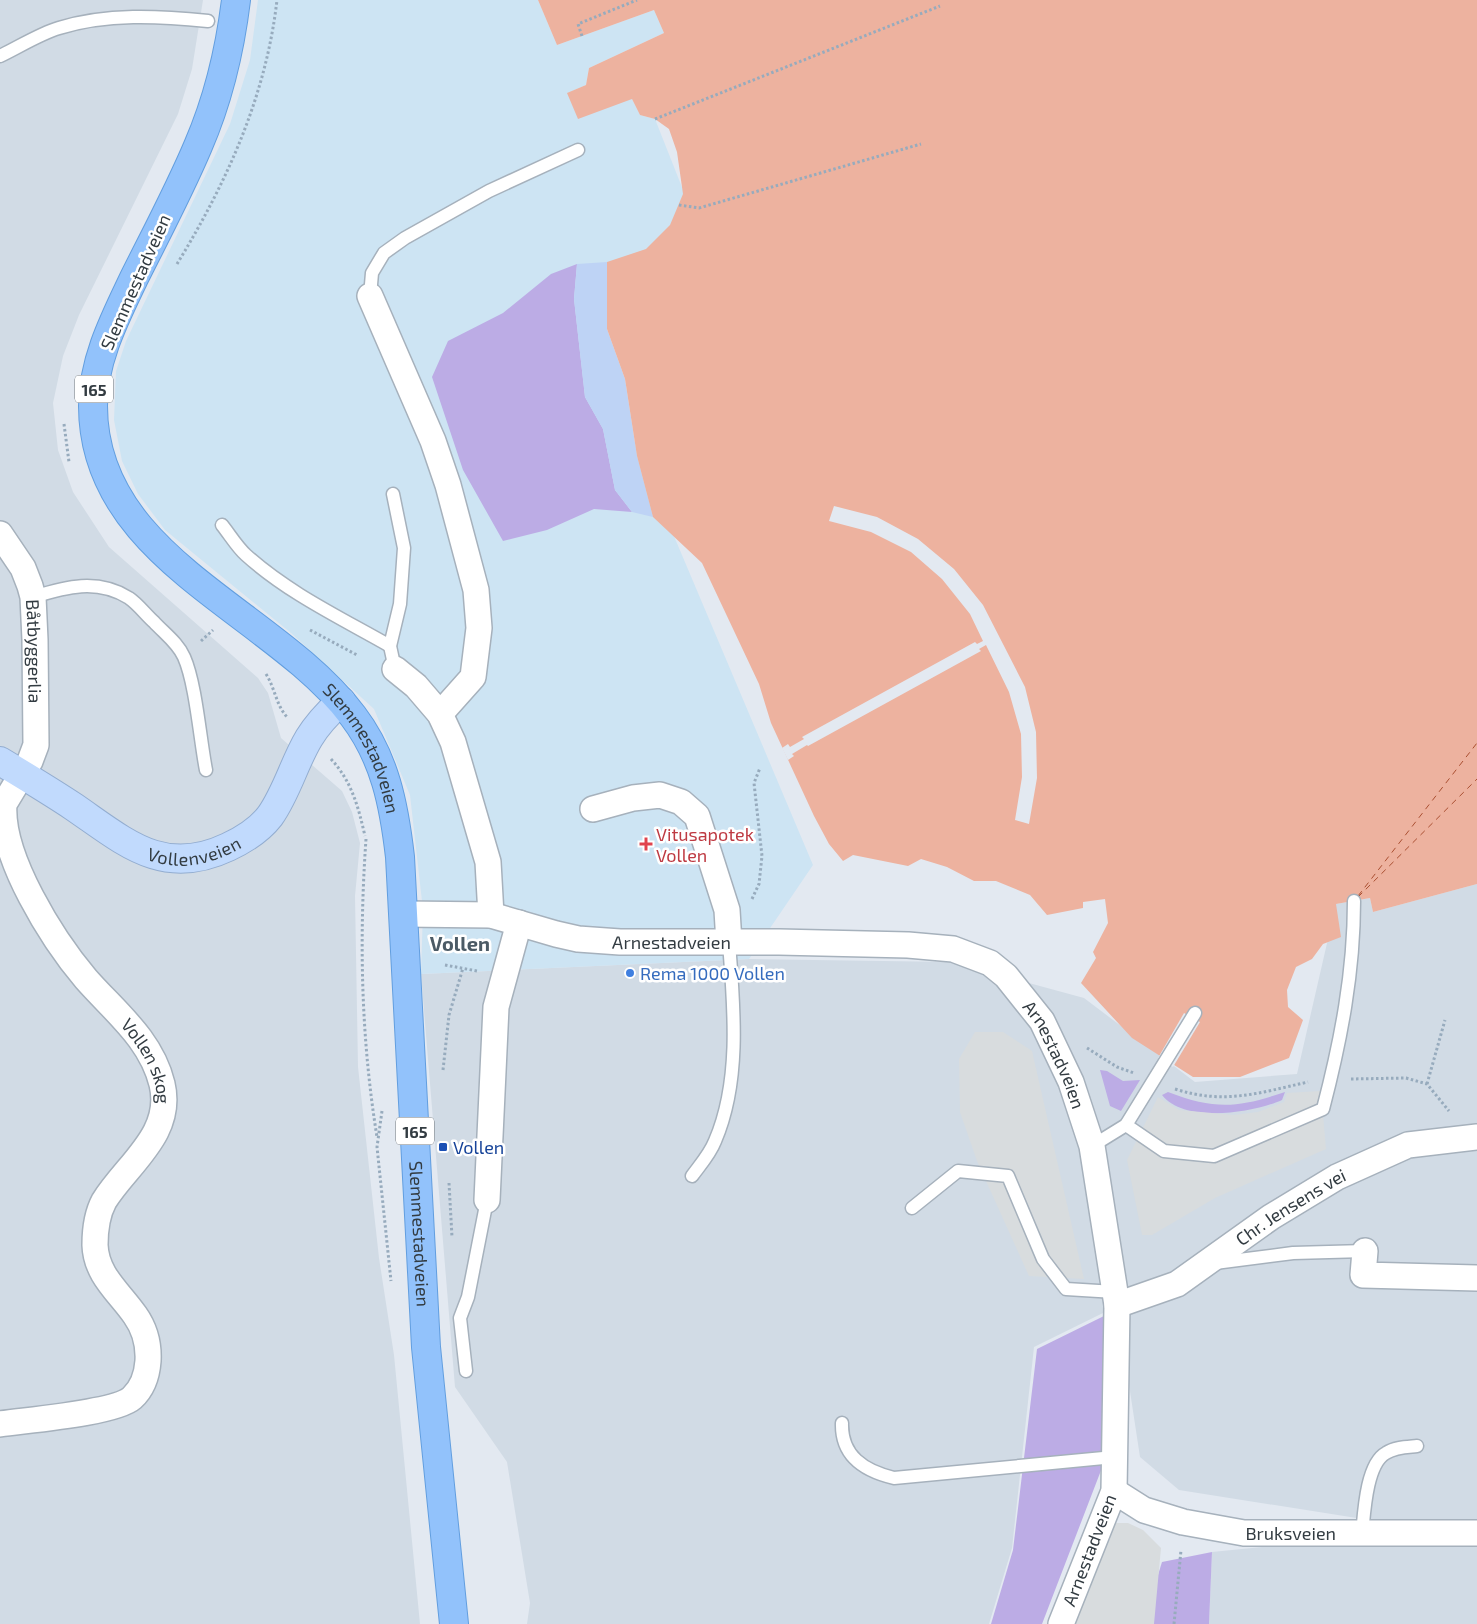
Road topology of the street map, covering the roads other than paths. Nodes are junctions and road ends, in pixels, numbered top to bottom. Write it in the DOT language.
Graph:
graph roads {
  1 [pos="236,0"];
  2 [pos="208,21"];
  3 [pos="0,56"];
  4 [pos="578,150"];
  5 [pos="370,296"];
  6 [pos="393,494"];
  7 [pos="222,525"];
  8 [pos="0,534"];
  9 [pos="33,597"];
  10 [pos="392,658"];
  11 [pos="341,701"];
  12 [pos="440,714"];
  13 [pos="11,768"];
  14 [pos="206,770"];
  15 [pos="592,809"];
  16 [pos="1354,901"];
  17 [pos="404,914"];
  18 [pos="491,915"];
  19 [pos="519,923"];
  20 [pos="729,943"];
  21 [pos="1195,1013"];
  22 [pos="1126,1125"];
  23 [pos="1473,1137"];
  24 [pos="1092,1146"];
  25 [pos="692,1176"];
  26 [pos="487,1200"];
  27 [pos="912,1208"];
  28 [pos="1365,1250"];
  29 [pos="1203,1265"];
  30 [pos="1477,1278"];
  31 [pos="1116,1299"];
  32 [pos="466,1371"];
  33 [pos="842,1423"];
  34 [pos="0,1424"];
  35 [pos="1417,1446"];
  36 [pos="1114,1457"];
  37 [pos="1114,1491"];
  38 [pos="1477,1533"];
  39 [pos="1362,1535"];
  40 [pos="454,1624"];
  41 [pos="1060,1624"];
  1 -- 11 [label="main road, Slemmestadveien / 165"];
  2 -- 3 [label="lane"];
  4 -- 5 [label="lane"];
  5 -- 12 [label="street"];
  6 -- 10 [label="lane"];
  7 -- 10 [label="lane"];
  8 -- 9 [label="street, Båtbyggerlia"];
  9 -- 13 [label="street, Båtbyggerlia"];
  9 -- 14 [label="lane"];
  10 -- 12 [label="street"];
  11 -- 13 [label="main road, Vollenveien"];
  11 -- 17 [label="main road, Slemmestadveien / 165"];
  12 -- 18 [label="street"];
  13 -- 34 [label="street, Vollen skog"];
  15 -- 20 [label="street"];
  16 -- 22 [label="lane"];
  17 -- 18 [label="street, Arnestadveien"];
  17 -- 40 [label="main road, Slemmestadveien / 165"];
  18 -- 19 [label="street, Arnestadveien"];
  19 -- 20 [label="street, Arnestadveien"];
  19 -- 26 [label="street"];
  20 -- 24 [label="street, Arnestadveien"];
  20 -- 25 [label="lane"];
  21 -- 22 [label="lane"];
  22 -- 24 [label="lane"];
  23 -- 29 [label="street, Chr. Jensens vei"];
  24 -- 31 [label="street, Arnestadveien"];
  26 -- 32 [label="lane"];
  27 -- 31 [label="lane"];
  28 -- 29 [label="lane"];
  28 -- 30 [label="street"];
  29 -- 31 [label="street, Chr. Jensens vei"];
  31 -- 36 [label="street, Arnestadveien"];
  33 -- 36 [label="lane"];
  35 -- 39 [label="lane"];
  36 -- 37 [label="street, Arnestadveien"];
  37 -- 39 [label="street, Bruksveien"];
  37 -- 41 [label="street, Arnestadveien"];
  38 -- 39 [label="street, Bruksveien"];
}
